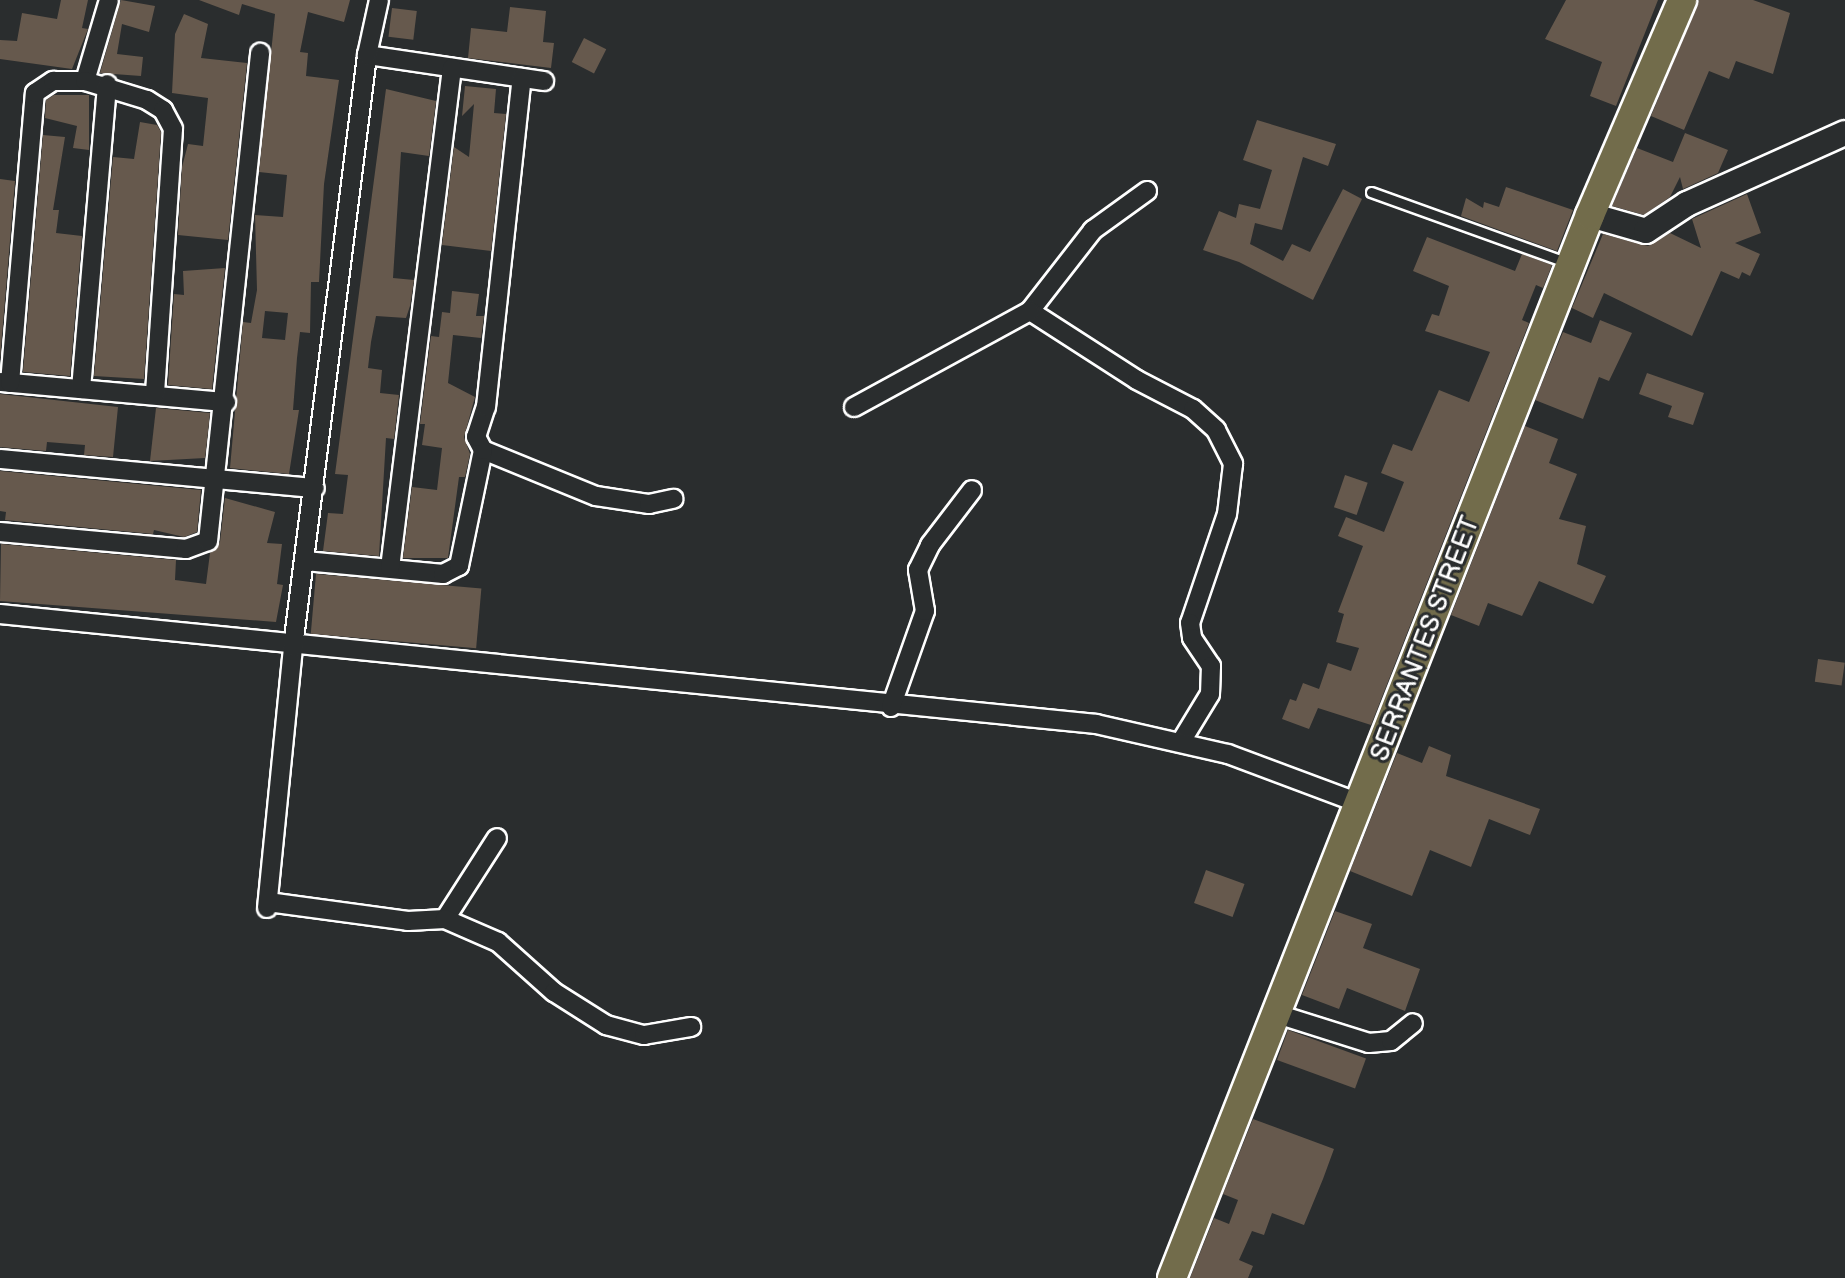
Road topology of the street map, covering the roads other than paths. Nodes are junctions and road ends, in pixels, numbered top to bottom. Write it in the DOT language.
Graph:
graph roads {
  1 [pos="109,0"];
  2 [pos="379,0"];
  3 [pos="1682,0"];
  4 [pos="260,53"];
  5 [pos="367,55"];
  6 [pos="452,68"];
  7 [pos="522,78"];
  8 [pos="85,81"];
  9 [pos="544,81"];
  10 [pos="107,84"];
  11 [pos="1845,133"];
  12 [pos="1147,191"];
  13 [pos="1371,192"];
  14 [pos="1590,215"];
  15 [pos="1571,264"];
  16 [pos="1030,311"];
  17 [pos="5,382"];
  18 [pos="81,389"];
  19 [pos="155,394"];
  20 [pos="226,402"];
  21 [pos="854,407"];
  22 [pos="483,450"];
  23 [pos="0,459"];
  24 [pos="218,477"];
  25 [pos="315,488"];
  26 [pos="972,490"];
  27 [pos="673,499"];
  28 [pos="0,532"];
  29 [pos="305,561"];
  30 [pos="390,568"];
  31 [pos="0,614"];
  32 [pos="293,647"];
  33 [pos="891,707"];
  34 [pos="1182,740"];
  35 [pos="1362,804"];
  36 [pos="497,838"];
  37 [pos="445,919"];
  38 [pos="1277,1014"];
  39 [pos="1413,1023"];
  40 [pos="691,1027"];
  41 [pos="1172,1278"];
  1 -- 8 [label="street"];
  2 -- 5 [label="street"];
  3 -- 14 [label="main road, SERRANTES STREET"];
  4 -- 20 [label="street"];
  5 -- 6 [label="street"];
  5 -- 25 [label="street"];
  6 -- 7 [label="street"];
  6 -- 30 [label="street"];
  7 -- 9 [label="street"];
  7 -- 22 [label="street"];
  8 -- 10 [label="street"];
  8 -- 17 [label="street"];
  10 -- 18 [label="street"];
  10 -- 19 [label="street"];
  11 -- 14 [label="street"];
  12 -- 16 [label="street"];
  13 -- 15 [label="lane"];
  14 -- 15 [label="main road, SERRANTES STREET"];
  15 -- 35 [label="main road, SERRANTES STREET"];
  16 -- 21 [label="street"];
  16 -- 34 [label="street"];
  17 -- 18 [label="street"];
  18 -- 19 [label="street"];
  19 -- 20 [label="street"];
  20 -- 24 [label="street"];
  22 -- 27 [label="street"];
  22 -- 30 [label="street"];
  23 -- 24 [label="street"];
  24 -- 25 [label="street"];
  24 -- 28 [label="street"];
  25 -- 29 [label="street"];
  26 -- 33 [label="street"];
  29 -- 30 [label="street"];
  29 -- 32 [label="street"];
  31 -- 32 [label="street"];
  32 -- 33 [label="street"];
  32 -- 37 [label="street"];
  33 -- 34 [label="street"];
  34 -- 35 [label="street"];
  35 -- 38 [label="main road, SERRANTES STREET"];
  36 -- 37 [label="street"];
  37 -- 40 [label="street"];
  38 -- 39 [label="street"];
  38 -- 41 [label="main road, SERRANTES STREET"];
}
